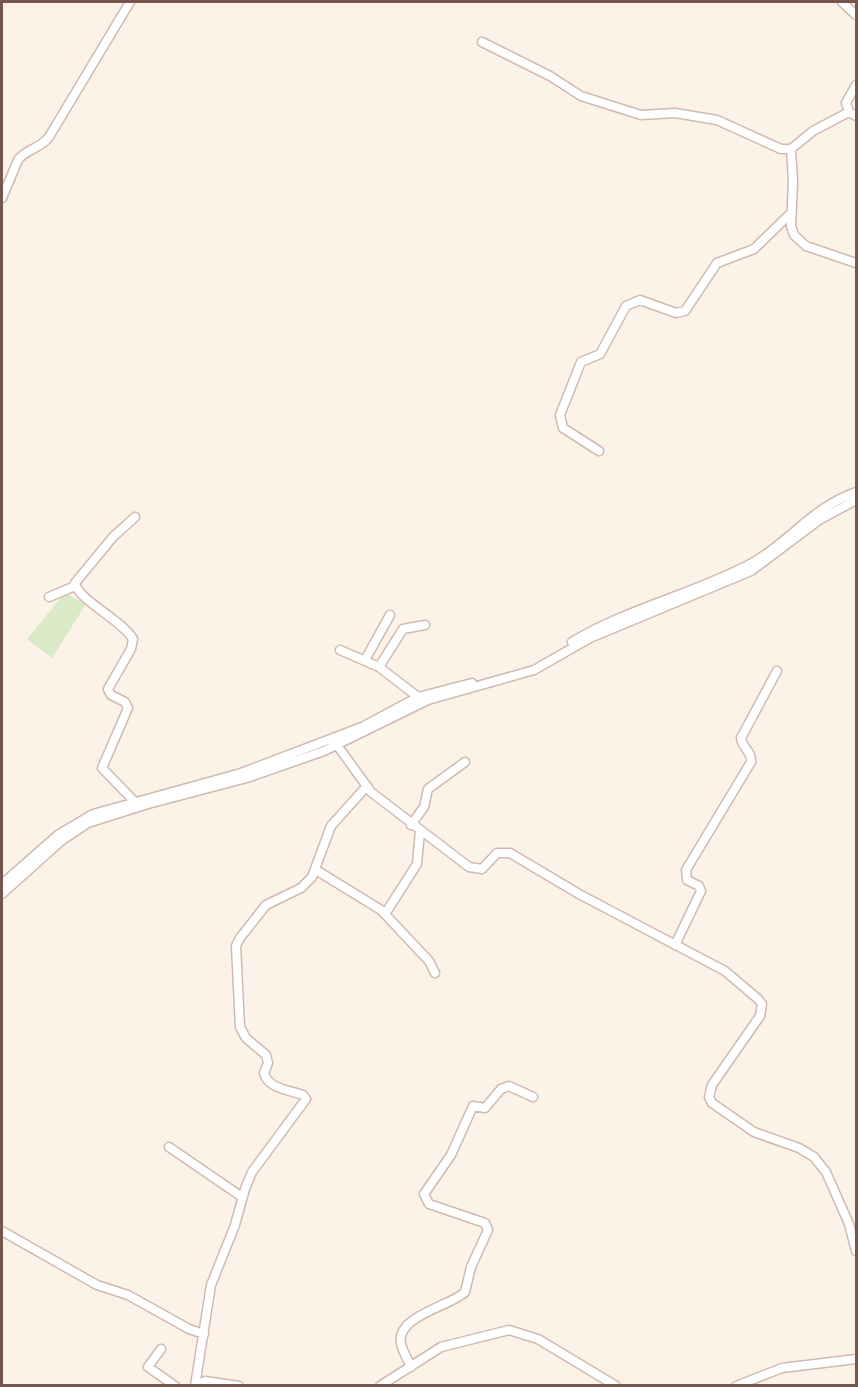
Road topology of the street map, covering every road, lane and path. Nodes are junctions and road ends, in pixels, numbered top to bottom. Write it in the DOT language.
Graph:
graph roads {
  1 [pos="130,2"];
  2 [pos="842,2"];
  3 [pos="856,15"];
  4 [pos="482,42"];
  5 [pos="856,85"];
  6 [pos="853,114"];
  7 [pos="790,149"];
  8 [pos="2,198"];
  9 [pos="791,213"];
  10 [pos="856,263"];
  11 [pos="599,451"];
  12 [pos="856,492"];
  13 [pos="856,500"];
  14 [pos="135,518"];
  15 [pos="75,586"];
  16 [pos="49,597"];
  17 [pos="390,615"];
  18 [pos="425,625"];
  19 [pos="340,650"];
  20 [pos="365,660"];
  21 [pos="379,667"];
  22 [pos="777,671"];
  23 [pos="418,697"];
  24 [pos="337,745"];
  25 [pos="465,762"];
  26 [pos="366,787"];
  27 [pos="134,801"];
  28 [pos="411,825"];
  29 [pos="420,831"];
  30 [pos="316,870"];
  31 [pos="2,884"];
  32 [pos="2,894"];
  33 [pos="385,914"];
  34 [pos="675,945"];
  35 [pos="435,973"];
  36 [pos="533,1097"];
  37 [pos="170,1147"];
  38 [pos="242,1197"];
  39 [pos="2,1231"];
  40 [pos="856,1251"];
  41 [pos="204,1334"];
  42 [pos="161,1349"];
  43 [pos="856,1359"];
  44 [pos="411,1367"];
  45 [pos="237,1385"];
  46 [pos="175,1386"];
  47 [pos="195,1386"];
  48 [pos="380,1386"];
  49 [pos="616,1386"];
  50 [pos="736,1386"];
  1 -- 8 [label="street"];
  2 -- 3 [label="street"];
  4 -- 7 [label="street"];
  5 -- 6 [label="street"];
  6 -- 7 [label="street"];
  7 -- 9 [label="street"];
  9 -- 10 [label="street"];
  9 -- 11 [label="street"];
  12 -- 23 [label="street"];
  13 -- 24 [label="street"];
  14 -- 15 [label="street"];
  15 -- 16 [label="street"];
  15 -- 27 [label="street"];
  17 -- 20 [label="street"];
  18 -- 21 [label="street"];
  19 -- 20 [label="street"];
  20 -- 21 [label="street"];
  21 -- 23 [label="street"];
  22 -- 34 [label="street"];
  23 -- 27 [label="street"];
  24 -- 26 [label="street"];
  24 -- 32 [label="street"];
  25 -- 28 [label="street"];
  26 -- 28 [label="street"];
  26 -- 30 [label="street"];
  27 -- 31 [label="street"];
  28 -- 29 [label="street"];
  29 -- 33 [label="street"];
  29 -- 34 [label="street"];
  30 -- 33 [label="street"];
  30 -- 38 [label="street"];
  33 -- 35 [label="street"];
  34 -- 40 [label="street"];
  36 -- 44 [label="street"];
  37 -- 38 [label="street"];
  38 -- 41 [label="street"];
  39 -- 41 [label="street"];
  41 -- 47 [label="street"];
  42 -- 46 [label="street"];
  43 -- 50 [label="street"];
  44 -- 48 [label="street"];
  44 -- 49 [label="street"];
  45 -- 47 [label="street"];
}
